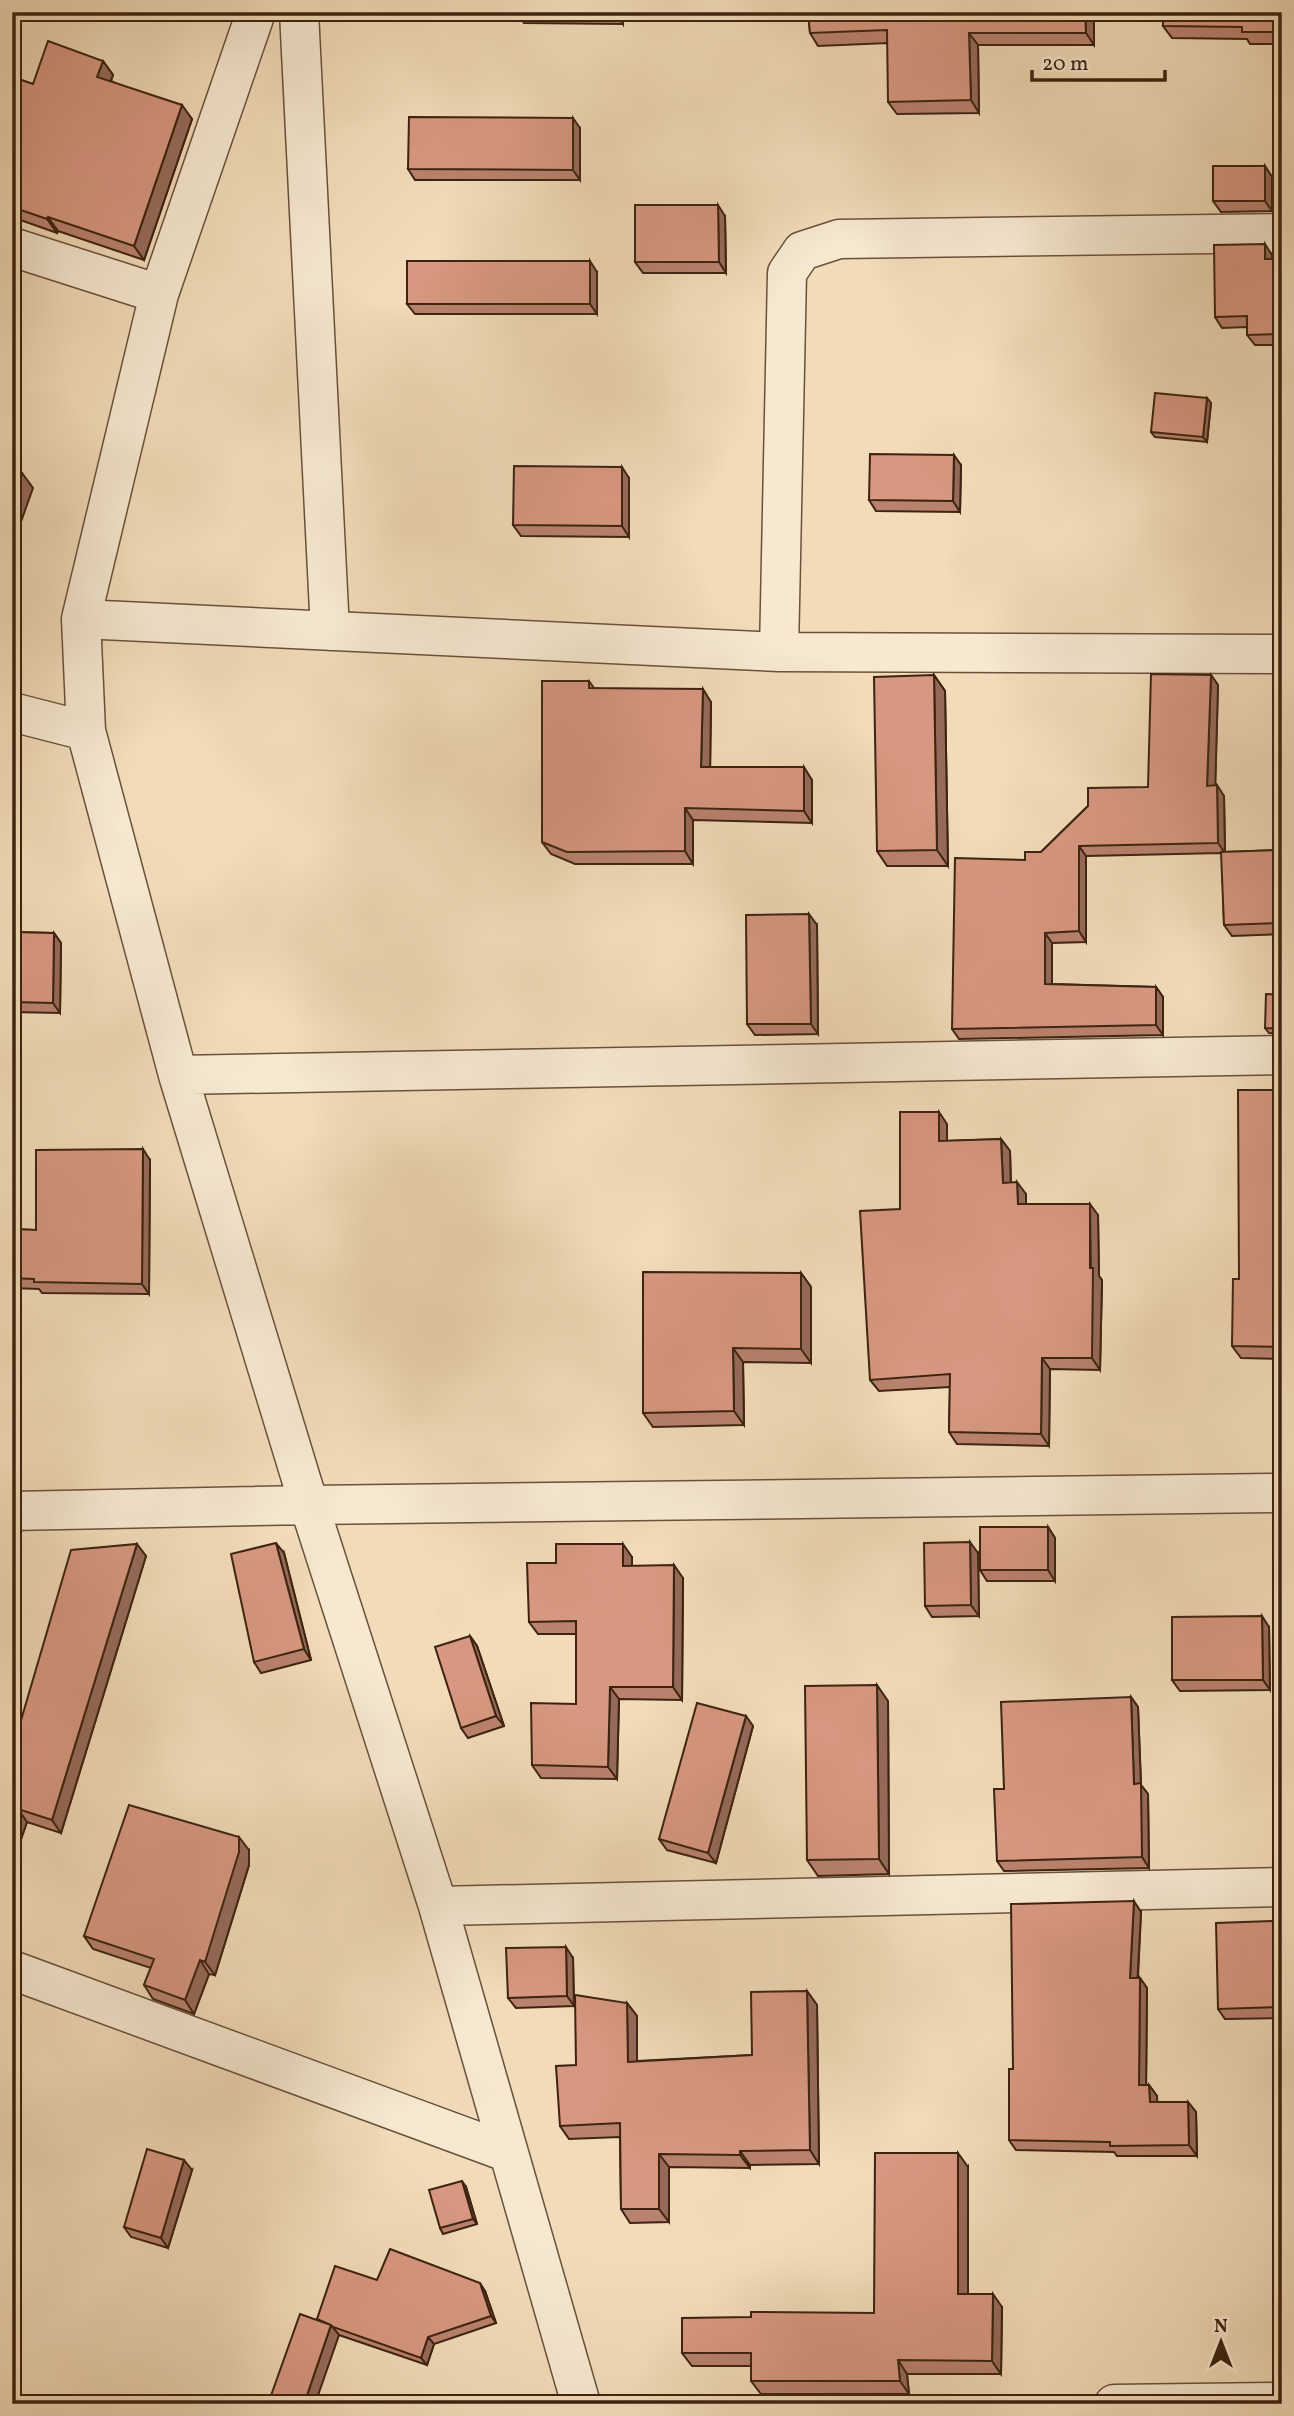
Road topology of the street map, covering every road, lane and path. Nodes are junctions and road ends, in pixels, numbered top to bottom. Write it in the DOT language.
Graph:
graph roads {
  1 [pos="257,12"];
  2 [pos="299,12"];
  3 [pos="1282,233"];
  4 [pos="12,247"];
  5 [pos="159,294"];
  6 [pos="81,619"];
  7 [pos="330,631"];
  8 [pos="779,652"];
  9 [pos="1282,654"];
  10 [pos="12,712"];
  11 [pos="86,731"];
  12 [pos="1282,1055"];
  13 [pos="178,1075"];
  14 [pos="1282,1493"];
  15 [pos="309,1505"];
  16 [pos="12,1511"];
  17 [pos="1282,1887"];
  18 [pos="438,1906"];
  19 [pos="12,1970"];
  20 [pos="509,2153"];
  21 [pos="1282,2402"];
  22 [pos="581,2404"];
  23 [pos="1114,2404"];
  1 -- 5 [label="street"];
  2 -- 7 [label="street"];
  3 -- 8 [label="street"];
  4 -- 5 [label="street"];
  5 -- 6 [label="street"];
  6 -- 7 [label="street"];
  6 -- 11 [label="street"];
  7 -- 8 [label="street"];
  8 -- 9 [label="street"];
  10 -- 11 [label="street"];
  11 -- 13 [label="street"];
  12 -- 13 [label="street"];
  13 -- 15 [label="street"];
  14 -- 15 [label="street"];
  15 -- 16 [label="street"];
  15 -- 18 [label="street"];
  17 -- 18 [label="street"];
  18 -- 20 [label="street"];
  19 -- 20 [label="street"];
  20 -- 22 [label="street"];
  21 -- 23 [label="street"];
}
